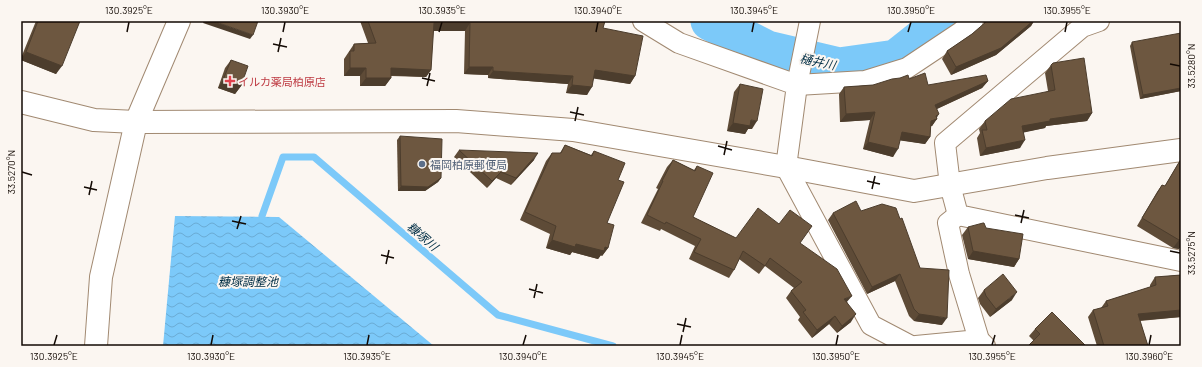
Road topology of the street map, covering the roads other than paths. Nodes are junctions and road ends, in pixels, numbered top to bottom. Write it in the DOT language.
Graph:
graph roads {
  1 [pos="179,21"];
  2 [pos="643,21"];
  3 [pos="973,21"];
  4 [pos="1087,23"];
  5 [pos="809,27"];
  6 [pos="798,78"];
  7 [pos="21,102"];
  8 [pos="136,122"];
  9 [pos="1181,150"];
  10 [pos="786,167"];
  11 [pos="950,185"];
  12 [pos="958,215"];
  13 [pos="1181,261"];
  14 [pos="982,343"];
  15 [pos="96,346"];
  16 [pos="911,346"];
  17 [pos="916,346"];
  1 -- 8 [label="street"];
  2 -- 6 [label="street"];
  3 -- 6 [label="street"];
  4 -- 11 [label="street"];
  5 -- 6 [label="street"];
  6 -- 10 [label="street"];
  7 -- 8 [label="street"];
  8 -- 10 [label="street"];
  8 -- 15 [label="street"];
  9 -- 11 [label="street"];
  10 -- 11 [label="street"];
  10 -- 16 [label="street"];
  11 -- 12 [label="street"];
  12 -- 13 [label="street"];
  12 -- 14 [label="street"];
  14 -- 17 [label="street"];
}
